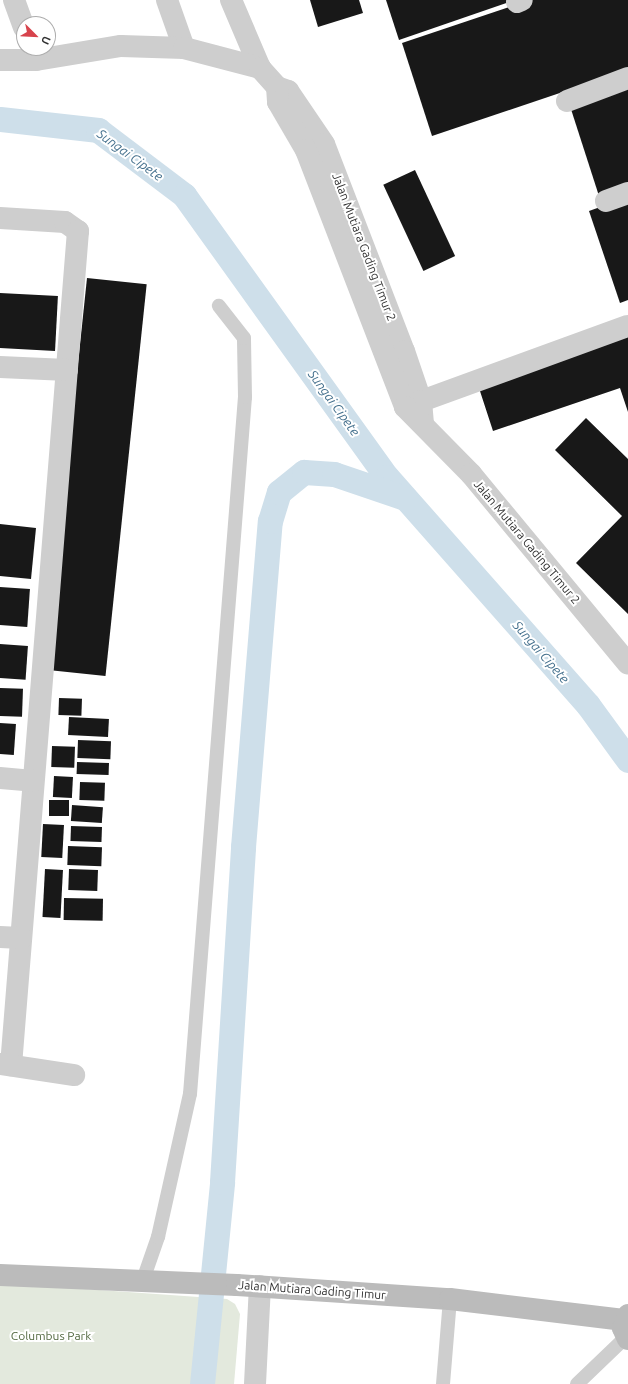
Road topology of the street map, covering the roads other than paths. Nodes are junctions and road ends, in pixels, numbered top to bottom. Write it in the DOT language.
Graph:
graph roads {
  1 [pos="14,0"];
  2 [pos="168,0"];
  3 [pos="231,0"];
  4 [pos="20,16"];
  5 [pos="184,48"];
  6 [pos="56,52"];
  7 [pos="23,56"];
  8 [pos="0,60"];
  9 [pos="260,68"];
  10 [pos="628,78"];
  11 [pos="567,101"];
  12 [pos="628,193"];
  13 [pos="606,201"];
  14 [pos="0,218"];
  15 [pos="219,306"];
  16 [pos="628,326"];
  17 [pos="0,367"];
  18 [pos="67,370"];
  19 [pos="413,404"];
  20 [pos="628,664"];
  21 [pos="0,778"];
  22 [pos="33,781"];
  23 [pos="0,937"];
  24 [pos="21,938"];
  25 [pos="5,1064"];
  26 [pos="74,1076"];
  27 [pos="0,1275"];
  28 [pos="143,1280"];
  29 [pos="260,1286"];
  30 [pos="450,1299"];
  31 [pos="626,1328"];
  32 [pos="255,1384"];
  33 [pos="443,1384"];
  34 [pos="577,1384"];
  1 -- 4 [label="street"];
  2 -- 5 [label="street"];
  3 -- 9 [label="street, Jalan Mutiara Gading Timur 2"];
  5 -- 6 [label="street"];
  5 -- 9 [label="street"];
  7 -- 8 [label="street"];
  9 -- 19 [label="street, Jalan Mutiara Gading Timur 2"];
  10 -- 11 [label="street"];
  12 -- 13 [label="street"];
  14 -- 18 [label="street"];
  15 -- 28 [label="lane"];
  16 -- 19 [label="street"];
  17 -- 18 [label="street"];
  18 -- 22 [label="street"];
  19 -- 20 [label="street, Jalan Mutiara Gading Timur 2"];
  21 -- 22 [label="street"];
  22 -- 24 [label="street"];
  23 -- 24 [label="street"];
  24 -- 25 [label="street"];
  25 -- 26 [label="street"];
  27 -- 28 [label="main road, Jalan Mutiara Gading Timur"];
  28 -- 29 [label="main road, Jalan Mutiara Gading Timur"];
  29 -- 30 [label="main road, Jalan Mutiara Gading Timur"];
  29 -- 32 [label="street"];
  30 -- 31 [label="main road, Jalan Mutiara Gading Timur"];
  30 -- 33 [label="lane"];
  31 -- 34 [label="lane"];
}
